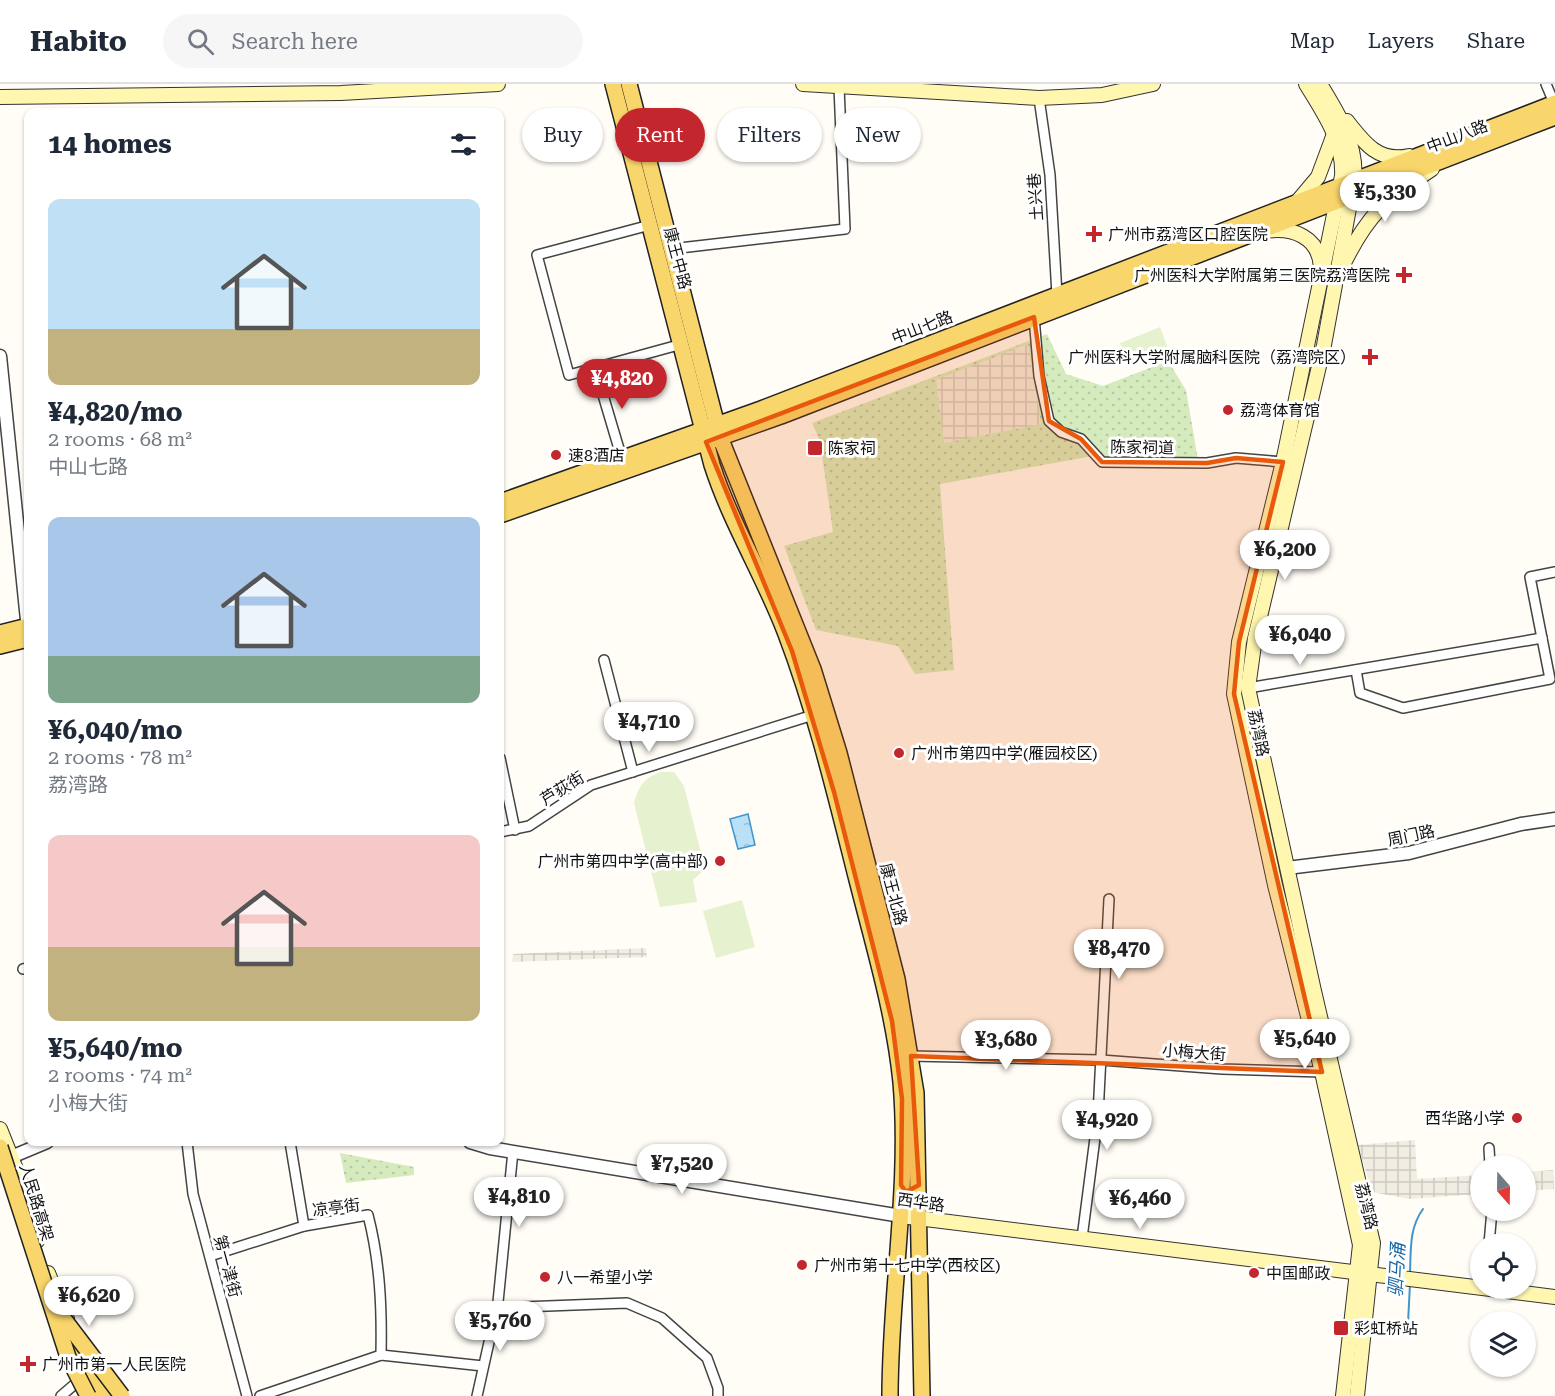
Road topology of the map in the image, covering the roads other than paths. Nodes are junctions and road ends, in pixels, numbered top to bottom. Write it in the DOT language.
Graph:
graph roads {
  1 [pos="498,84"];
  2 [pos="613,84"];
  3 [pos="629,84"];
  4 [pos="803,84"];
  5 [pos="1153,84"];
  6 [pos="1306,84"];
  7 [pos="1320,84"];
  8 [pos="1546,84"];
  9 [pos="839,87"];
  10 [pos="975,89"];
  11 [pos="0,97"];
  12 [pos="1328,97"];
  13 [pos="1039,98"];
  14 [pos="1555,108"];
  15 [pos="1334,134"];
  16 [pos="1432,150"];
  17 [pos="1446,160"];
  18 [pos="1346,191"];
  19 [pos="1295,204"];
  20 [pos="650,225"];
  21 [pos="1255,232"];
  22 [pos="671,249"];
  23 [pos="1322,277"];
  24 [pos="1057,295"];
  25 [pos="1333,295"];
  26 [pos="1034,317"];
  27 [pos="682,344"];
  28 [pos="0,356"];
  29 [pos="595,368"];
  30 [pos="778,410"];
  31 [pos="712,433"];
  32 [pos="622,459"];
  33 [pos="1283,462"];
  34 [pos="504,501"];
  35 [pos="504,513"];
  36 [pos="1555,572"];
  37 [pos="24,588"];
  38 [pos="24,628"];
  39 [pos="0,633"];
  40 [pos="1542,638"];
  41 [pos="24,640"];
  42 [pos="0,646"];
  43 [pos="604,660"];
  44 [pos="1356,670"];
  45 [pos="1248,688"];
  46 [pos="813,715"];
  47 [pos="633,772"];
  48 [pos="504,777"];
  49 [pos="1555,819"];
  50 [pos="515,830"];
  51 [pos="504,831"];
  52 [pos="1287,868"];
  53 [pos="1272,870"];
  54 [pos="1109,899"];
  55 [pos="911,1056"];
  56 [pos="1101,1060"];
  57 [pos="1322,1072"];
  58 [pos="0,1129"];
  59 [pos="36,1146"];
  60 [pos="188,1146"];
  61 [pos="291,1146"];
  62 [pos="487,1146"];
  63 [pos="1489,1148"];
  64 [pos="513,1152"];
  65 [pos="1489,1155"];
  66 [pos="3,1158"];
  67 [pos="901,1185"];
  68 [pos="919,1185"];
  69 [pos="901,1216"];
  70 [pos="919,1219"];
  71 [pos="304,1226"];
  72 [pos="1082,1239"];
  73 [pos="1367,1244"];
  74 [pos="210,1256"];
  75 [pos="1364,1273"];
  76 [pos="1470,1288"];
  77 [pos="1536,1296"];
  78 [pos="1555,1298"];
  79 [pos="52,1303"];
  80 [pos="496,1308"];
  81 [pos="381,1355"];
  82 [pos="483,1366"];
  83 [pos="84,1376"];
  84 [pos="61,1396"];
  85 [pos="88,1396"];
  86 [pos="98,1396"];
  87 [pos="104,1396"];
  88 [pos="113,1396"];
  89 [pos="122,1396"];
  90 [pos="247,1396"];
  91 [pos="260,1396"];
  92 [pos="477,1396"];
  93 [pos="718,1396"];
  94 [pos="890,1396"];
  95 [pos="922,1396"];
  96 [pos="1343,1396"];
  97 [pos="1357,1396"];
  1 -- 11 [label="main road"];
  2 -- 20 [label="main road, 康王中路"];
  3 -- 22 [label="main road, 康王中路"];
  4 -- 9 [label="main road"];
  5 -- 13 [label="main road"];
  6 -- 15 [label="main road, 荔湾路"];
  7 -- 12 [label="main road, 荔湾路"];
  8 -- 14 [label="street"];
  9 -- 10 [label="main road"];
  9 -- 22 [label="street"];
  10 -- 13 [label="main road"];
  12 -- 16 [label="main road"];
  12 -- 18 [label="main road, 荔湾路"];
  13 -- 24 [label="street, 土兴巷"];
  14 -- 16 [label="main road, 中山八路"];
  14 -- 17 [label="main road, 中山八路"];
  15 -- 18 [label="main road, 荔湾路"];
  15 -- 19 [label="main road"];
  16 -- 18 [label="main road, 中山八路"];
  17 -- 18 [label="main road, 中山八路"];
  17 -- 25 [label="main road"];
  18 -- 19 [label="main road, 中山七路"];
  18 -- 21 [label="main road, 中山七路"];
  18 -- 23 [label="main road, 荔湾路"];
  18 -- 25 [label="main road, 荔湾路"];
  19 -- 24 [label="main road, 中山七路"];
  20 -- 27 [label="main road, 康王中路"];
  20 -- 29 [label="street"];
  21 -- 23 [label="main road"];
  21 -- 26 [label="main road, 中山七路"];
  22 -- 31 [label="main road, 康王中路"];
  23 -- 33 [label="main road, 荔湾路"];
  24 -- 30 [label="main road, 中山七路"];
  25 -- 45 [label="main road, 荔湾路"];
  26 -- 30 [label="main road, 中山七路"];
  26 -- 33 [label="street, 陈家祠道"];
  27 -- 29 [label="street"];
  27 -- 31 [label="main road, 康王中路"];
  28 -- 37 [label="street"];
  29 -- 32 [label="street"];
  30 -- 31 [label="main road, 中山七路"];
  31 -- 32 [label="main road, 中山七路"];
  31 -- 35 [label="main road, 中山七路"];
  31 -- 46 [label="main road, 康王北路"];
  31 -- 55 [label="main road, 康王北路"];
  32 -- 34 [label="main road, 中山七路"];
  33 -- 53 [label="main road, 荔湾路"];
  36 -- 40 [label="street"];
  38 -- 39 [label="main road"];
  40 -- 44 [label="street"];
  40 -- 44 [label="street"];
  41 -- 42 [label="main road"];
  43 -- 47 [label="street"];
  44 -- 45 [label="street"];
  45 -- 52 [label="main road, 荔湾路"];
  46 -- 47 [label="street, 芦荻街"];
  46 -- 67 [label="main road, 康王北路"];
  47 -- 50 [label="street, 芦荻街"];
  48 -- 50 [label="street"];
  49 -- 52 [label="street, 周门路"];
  50 -- 51 [label="street, 芦荻街"];
  52 -- 53 [label="street, 周门路"];
  52 -- 73 [label="main road, 荔湾路"];
  53 -- 57 [label="main road, 荔湾路"];
  54 -- 56 [label="street"];
  55 -- 56 [label="street, 小梅大街"];
  55 -- 68 [label="main road, 康王北路"];
  56 -- 57 [label="street, 小梅大街"];
  56 -- 72 [label="street"];
  57 -- 73 [label="main road, 荔湾路"];
  58 -- 66 [label="main road"];
  59 -- 66 [label="street"];
  60 -- 74 [label="street, 第一津街"];
  61 -- 71 [label="street"];
  62 -- 64 [label="street, 西华路"];
  63 -- 65 [label="street"];
  64 -- 69 [label="street, 西华路"];
  64 -- 80 [label="street"];
  66 -- 79 [label="main road, 人民路高架, bridge"];
  66 -- 83 [label="main road"];
  66 -- 88 [label="main road"];
  67 -- 68 [label="street"];
  67 -- 69 [label="main road, 康王北路"];
  68 -- 70 [label="main road, 康王北路"];
  69 -- 70 [label="main road, 西华路"];
  69 -- 94 [label="main road, 康王北路"];
  70 -- 72 [label="main road, 西华路"];
  70 -- 95 [label="main road, 康王北路"];
  71 -- 74 [label="street, 凉亭街"];
  71 -- 81 [label="street, 凉亭街"];
  72 -- 75 [label="main road, 西华路"];
  73 -- 75 [label="main road, 荔湾路"];
  74 -- 90 [label="street, 第一津街"];
  75 -- 76 [label="main road, 西华路"];
  75 -- 96 [label="main road, 荔湾路"];
  75 -- 97 [label="main road, 荔湾路"];
  77 -- 78 [label="main road"];
  79 -- 85 [label="main road, bridge"];
  79 -- 87 [label="main road, 人民路高架, bridge"];
  79 -- 89 [label="main road, bridge"];
  80 -- 82 [label="street"];
  80 -- 93 [label="street"];
  81 -- 82 [label="street"];
  81 -- 91 [label="street"];
  82 -- 92 [label="street"];
  83 -- 84 [label="street"];
  83 -- 86 [label="main road"];
}
